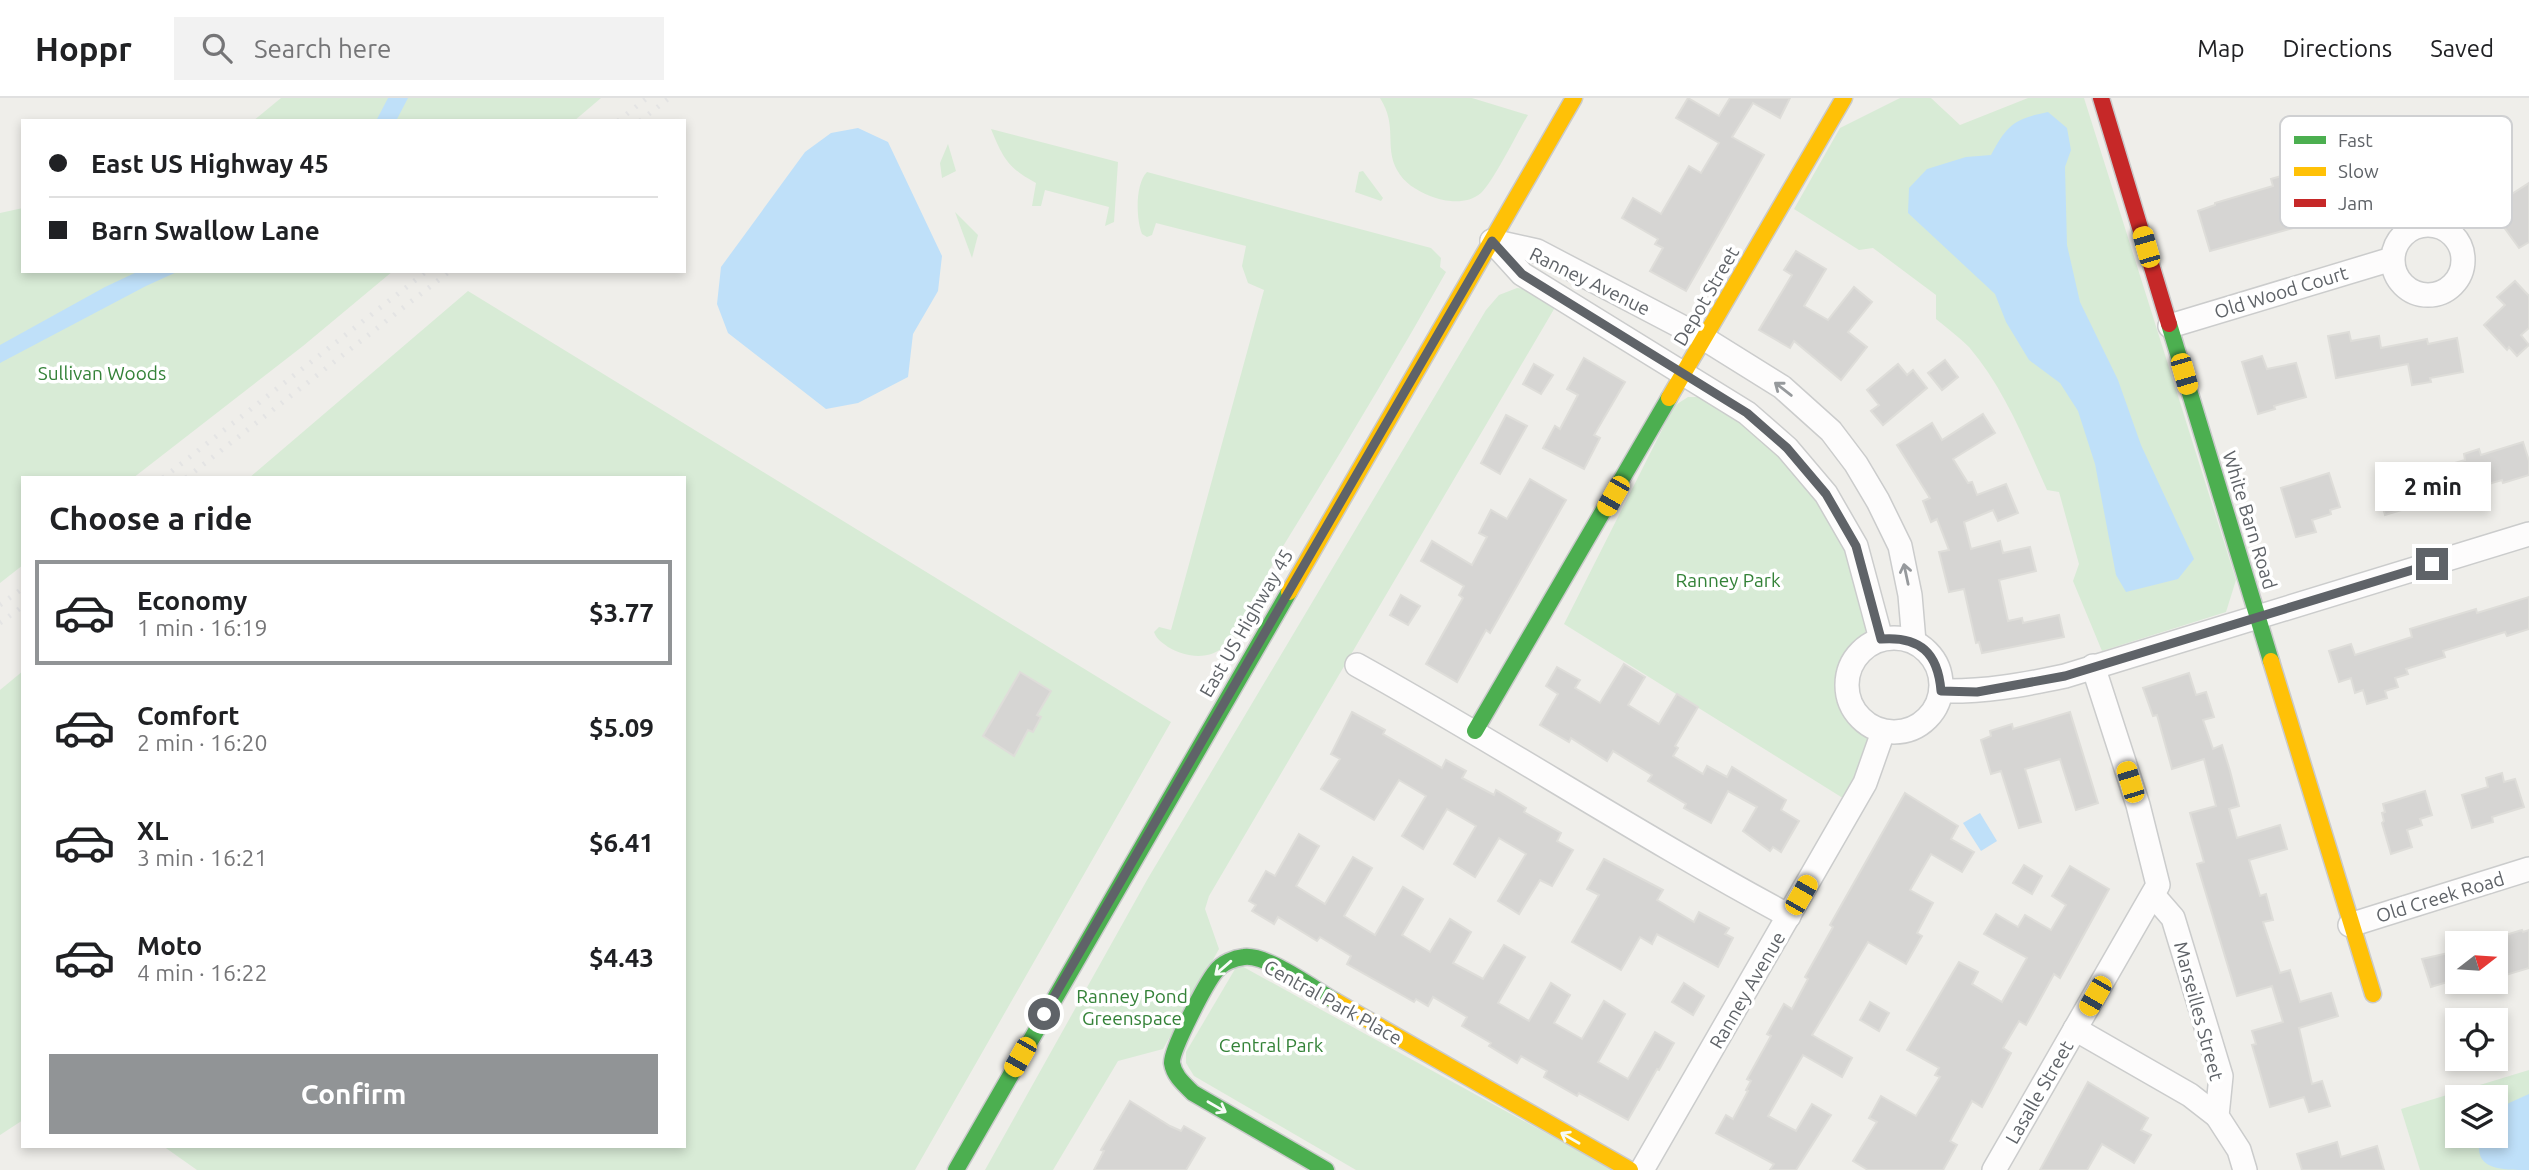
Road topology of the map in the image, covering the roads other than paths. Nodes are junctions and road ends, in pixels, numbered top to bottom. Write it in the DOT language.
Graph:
graph roads {
  1 [pos="1574,98"];
  2 [pos="1844,98"];
  3 [pos="2101,98"];
  4 [pos="1492,241"];
  5 [pos="2392,259"];
  6 [pos="2170,326"];
  7 [pos="1705,339"];
  8 [pos="1684,375"];
  9 [pos="2529,534"];
  10 [pos="2258,617"];
  11 [pos="1881,639"];
  12 [pos="1914,642"];
  13 [pos="1357,665"];
  14 [pos="2093,666"];
  15 [pos="1941,691"];
  16 [pos="1475,731"];
  17 [pos="1883,732"];
  18 [pos="2529,869"];
  19 [pos="2153,895"];
  20 [pos="1789,916"];
  21 [pos="2350,925"];
  22 [pos="2373,994"];
  23 [pos="2075,1029"];
  24 [pos="2217,1116"];
  25 [pos="956,1170"];
  26 [pos="1325,1170"];
  27 [pos="1630,1170"];
  28 [pos="1642,1170"];
  29 [pos="1994,1170"];
  30 [pos="2245,1170"];
  1 -- 4 [label="street, East US Highway 45"];
  2 -- 7 [label="street, Depot Street"];
  3 -- 6 [label="street, White Barn Road"];
  4 -- 7 [label="street, Ranney Avenue"];
  4 -- 8 [label="street, Ranney Avenue"];
  4 -- 25 [label="street, East US Highway 45"];
  5 -- 6 [label="street, Old Wood Court"];
  6 -- 10 [label="street, White Barn Road"];
  7 -- 8 [label="street, Depot Street"];
  12 -- 7 [label="street, Ranney Avenue, one-way"];
  8 -- 11 [label="street, Ranney Avenue"];
  8 -- 16 [label="street, Depot Street"];
  9 -- 10 [label="street"];
  10 -- 14 [label="street"];
  10 -- 21 [label="street, White Barn Road"];
  11 -- 12 [label="street"];
  11 -- 17 [label="street"];
  12 -- 15 [label="street"];
  13 -- 16 [label="street"];
  14 -- 15 [label="street"];
  14 -- 19 [label="street, Lasalle Street"];
  15 -- 17 [label="street"];
  16 -- 20 [label="street"];
  17 -- 20 [label="street, Ranney Avenue"];
  18 -- 21 [label="street, Old Creek Road"];
  19 -- 23 [label="street, Lasalle Street"];
  19 -- 24 [label="street, Marseilles Street"];
  20 -- 28 [label="street, Ranney Avenue"];
  21 -- 22 [label="street, White Barn Road"];
  23 -- 24 [label="street"];
  23 -- 29 [label="street, Lasalle Street"];
  24 -- 30 [label="street"];
  27 -- 26 [label="street, Central Park Place, one-way"];
}
